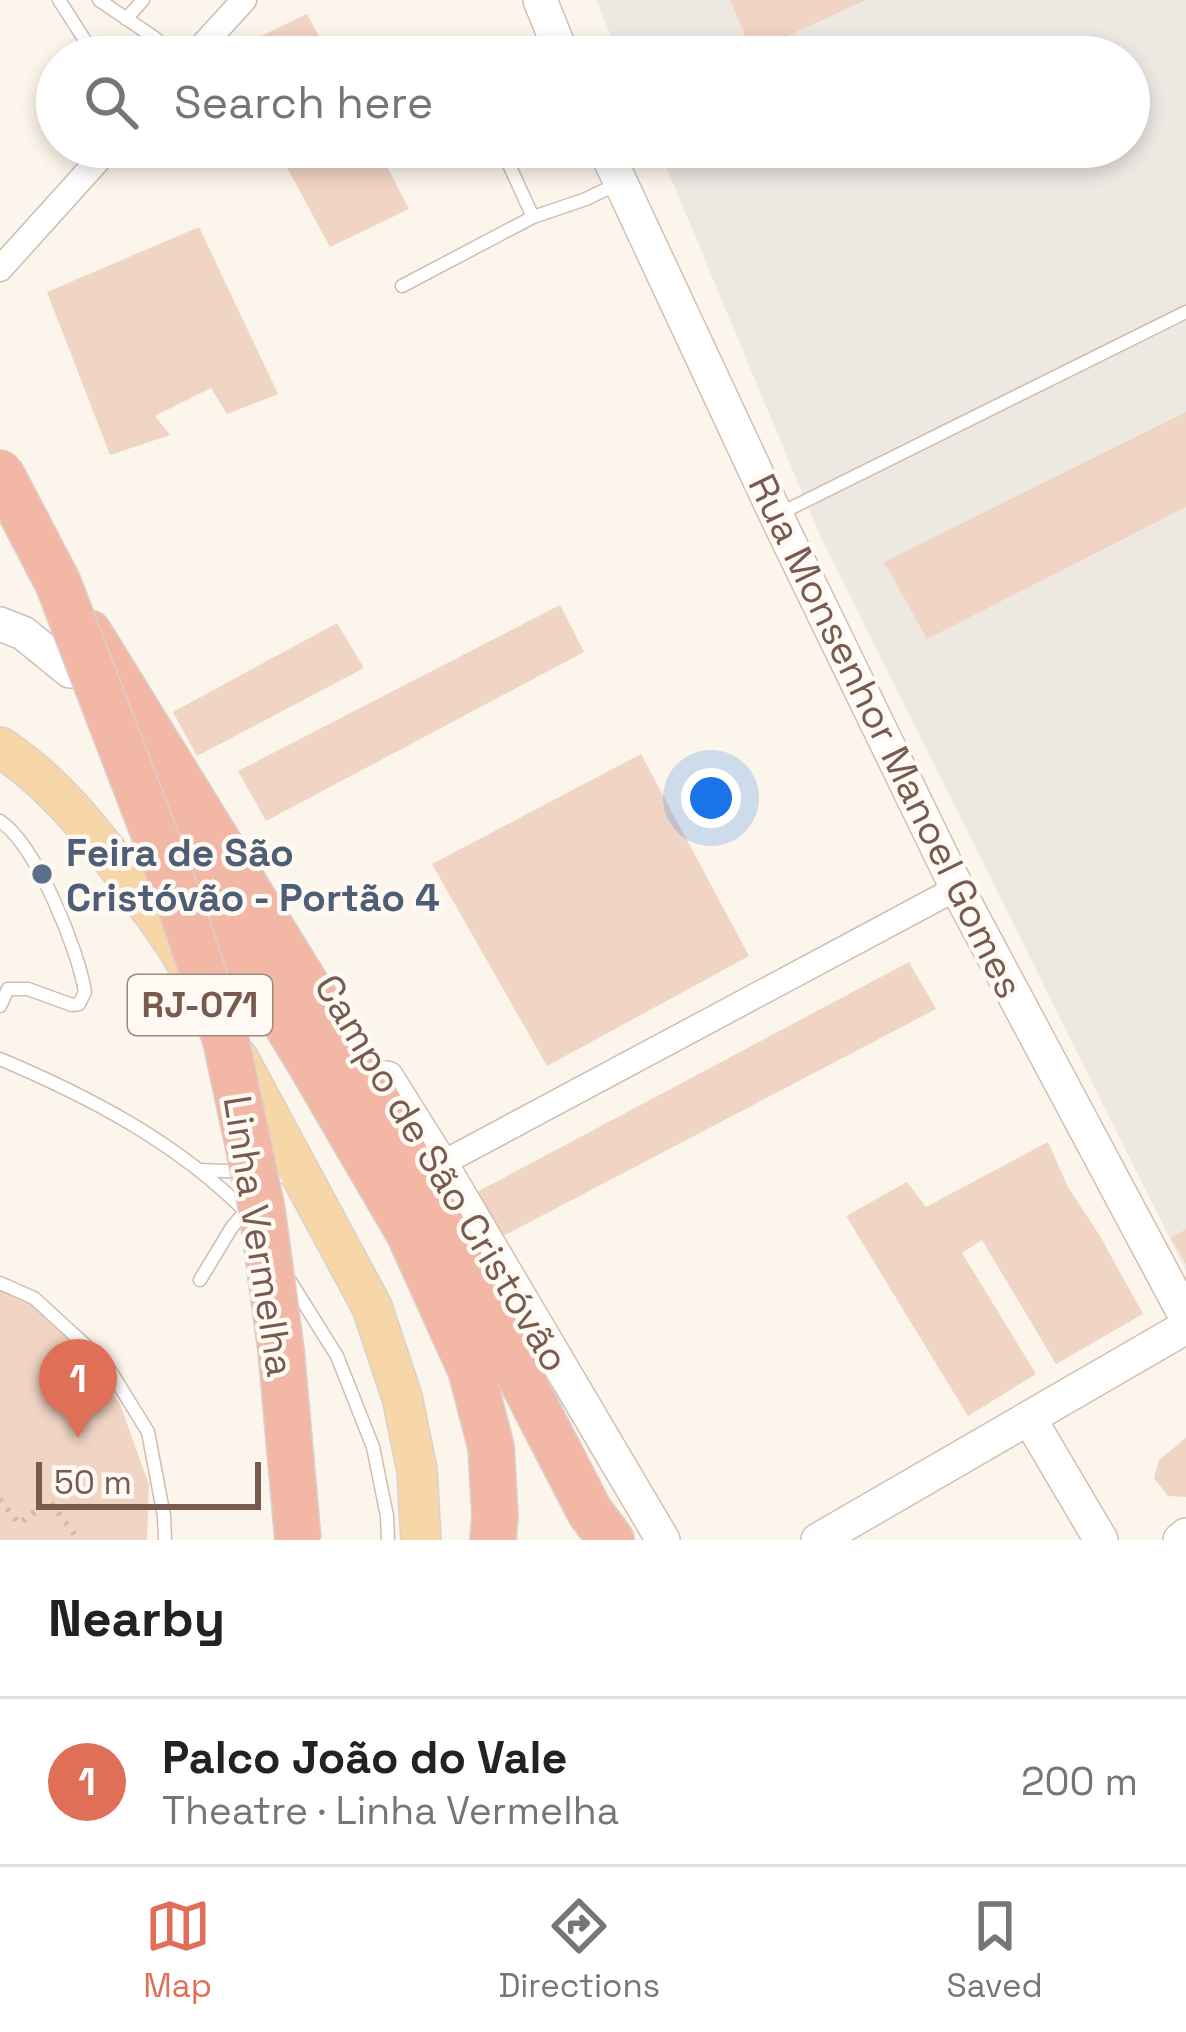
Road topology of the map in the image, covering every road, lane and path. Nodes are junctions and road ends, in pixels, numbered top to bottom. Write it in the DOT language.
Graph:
graph roads {
  1 [pos="59,0"];
  2 [pos="99,0"];
  3 [pos="143,0"];
  4 [pos="244,0"];
  5 [pos="540,0"];
  6 [pos="126,19"];
  7 [pos="82,36"];
  8 [pos="152,36"];
  9 [pos="211,36"];
  10 [pos="555,36"];
  11 [pos="91,168"];
  12 [pos="510,168"];
  13 [pos="613,168"];
  14 [pos="620,183"];
  15 [pos="533,218"];
  16 [pos="0,269"];
  17 [pos="402,286"];
  18 [pos="1186,312"];
  19 [pos="0,472"];
  20 [pos="0,500"];
  21 [pos="776,515"];
  22 [pos="0,527"];
  23 [pos="58,583"];
  24 [pos="0,624"];
  25 [pos="70,671"];
  26 [pos="0,747"];
  27 [pos="0,821"];
  28 [pos="956,888"];
  29 [pos="0,1006"];
  30 [pos="0,1059"];
  31 [pos="441,1164"];
  32 [pos="200,1170"];
  33 [pos="306,1185"];
  34 [pos="246,1211"];
  35 [pos="200,1280"];
  36 [pos="0,1283"];
  37 [pos="1186,1317"];
  38 [pos="1186,1328"];
  39 [pos="1029,1418"];
  40 [pos="0,1499"];
  41 [pos="599,1530"];
  42 [pos="413,1539"];
  43 [pos="79,1540"];
  44 [pos="165,1540"];
  45 [pos="286,1540"];
  46 [pos="298,1540"];
  47 [pos="493,1540"];
  48 [pos="663,1540"];
  49 [pos="818,1540"];
  50 [pos="1101,1540"];
  1 -- 7 [label="lane"];
  2 -- 6 [label="lane"];
  3 -- 6 [label="lane"];
  4 -- 9 [label="street"];
  5 -- 10 [label="street"];
  6 -- 8 [label="lane"];
  11 -- 16 [label="street"];
  12 -- 15 [label="lane"];
  13 -- 14 [label="street, Rua Monsenhor Manoel Gomes"];
  14 -- 15 [label="lane"];
  14 -- 21 [label="street, Rua Monsenhor Manoel Gomes"];
  15 -- 17 [label="lane"];
  18 -- 21 [label="lane"];
  19 -- 23 [label="highway, Linha Vermelha / RJ-071, bridge"];
  20 -- 45 [label="highway, Linha Vermelha / RJ-071"];
  21 -- 28 [label="street, Rua Monsenhor Manoel Gomes"];
  22 -- 31 [label="street, Campo de São Cristóvão"];
  23 -- 41 [label="highway, bridge"];
  23 -- 46 [label="highway, Linha Vermelha / RJ-071, bridge"];
  24 -- 25 [label="street"];
  25 -- 47 [label="highway"];
  26 -- 33 [label="main road"];
  27 -- 29 [label="lane"];
  28 -- 31 [label="street"];
  28 -- 37 [label="street, Rua Monsenhor Manoel Gomes"];
  30 -- 32 [label="lane"];
  31 -- 48 [label="street, Campo de São Cristóvão"];
  32 -- 33 [label="lane"];
  32 -- 34 [label="lane"];
  33 -- 42 [label="main road"];
  34 -- 35 [label="lane"];
  34 -- 42 [label="lane"];
  36 -- 44 [label="lane"];
  38 -- 39 [label="street"];
  39 -- 49 [label="street"];
  39 -- 50 [label="street"];
  40 -- 43 [label="path"];
}
